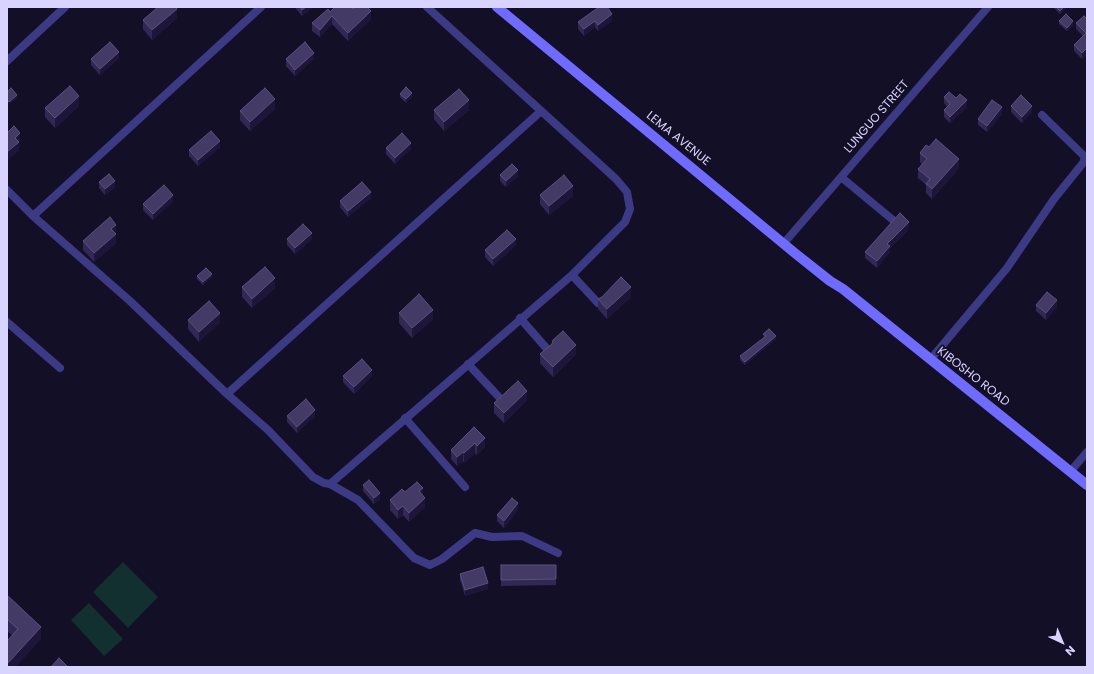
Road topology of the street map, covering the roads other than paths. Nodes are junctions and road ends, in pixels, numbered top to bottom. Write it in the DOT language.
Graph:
graph roads {
  1 [pos="65,7"];
  2 [pos="261,7"];
  3 [pos="427,7"];
  4 [pos="497,7"];
  5 [pos="988,7"];
  6 [pos="7,61"];
  7 [pos="540,112"];
  8 [pos="1042,115"];
  9 [pos="841,177"];
  10 [pos="7,190"];
  11 [pos="33,216"];
  12 [pos="893,220"];
  13 [pos="784,243"];
  14 [pos="572,275"];
  15 [pos="844,289"];
  16 [pos="598,303"];
  17 [pos="520,318"];
  18 [pos="7,322"];
  19 [pos="548,350"];
  20 [pos="930,360"];
  21 [pos="468,364"];
  22 [pos="60,368"];
  23 [pos="227,394"];
  24 [pos="498,396"];
  25 [pos="405,418"];
  26 [pos="1087,452"];
  27 [pos="1070,472"];
  28 [pos="330,484"];
  29 [pos="1087,485"];
  30 [pos="465,487"];
  31 [pos="558,553"];
  1 -- 6 [label="street"];
  2 -- 11 [label="street"];
  3 -- 7 [label="street"];
  4 -- 13 [label="main road, LEMA AVENUE"];
  5 -- 9 [label="street, LUNGUO STREET"];
  7 -- 14 [label="street"];
  7 -- 23 [label="street"];
  8 -- 20 [label="street"];
  9 -- 12 [label="street"];
  9 -- 13 [label="street, LUNGUO STREET"];
  10 -- 11 [label="street"];
  11 -- 23 [label="street"];
  13 -- 15 [label="main road, LEMA AVENUE"];
  14 -- 16 [label="street"];
  14 -- 17 [label="street"];
  15 -- 20 [label="main road, KIBOSHO ROAD"];
  17 -- 19 [label="street"];
  17 -- 21 [label="street"];
  18 -- 22 [label="street"];
  20 -- 27 [label="main road, KIBOSHO ROAD"];
  21 -- 24 [label="street"];
  21 -- 25 [label="street"];
  23 -- 28 [label="street"];
  25 -- 28 [label="street"];
  25 -- 30 [label="street"];
  26 -- 27 [label="street"];
  27 -- 29 [label="main road, KIBOSHO ROAD"];
  28 -- 31 [label="street"];
}
